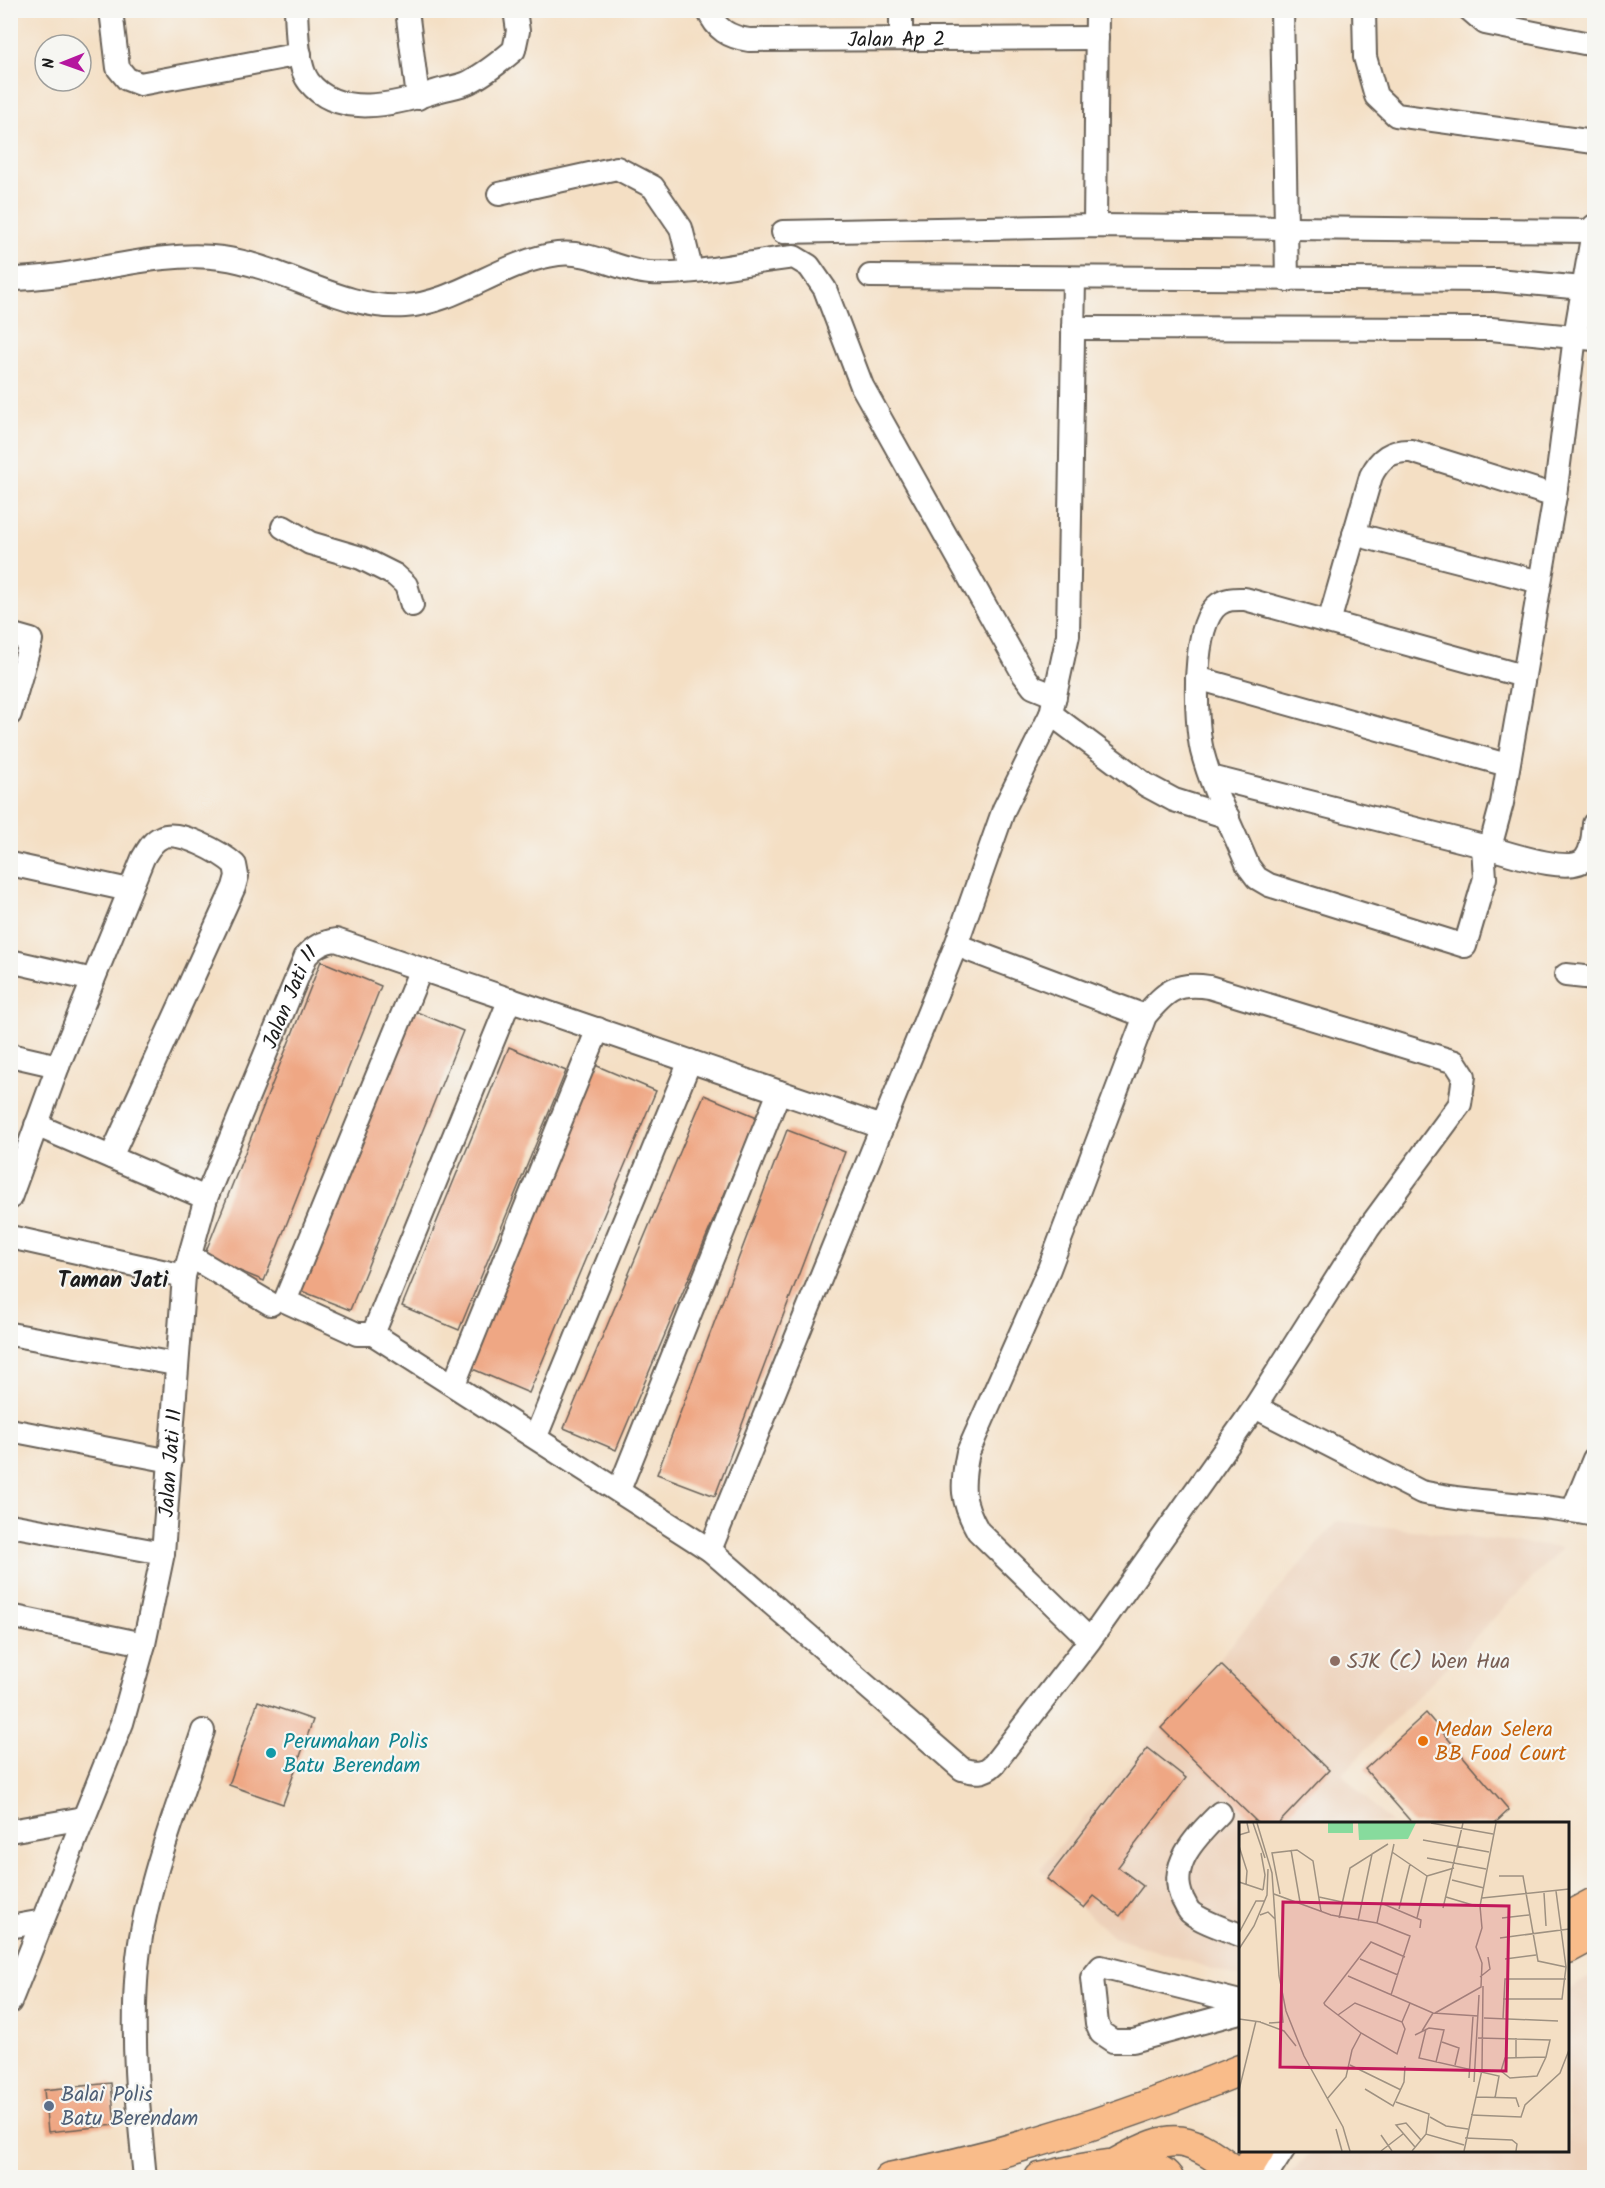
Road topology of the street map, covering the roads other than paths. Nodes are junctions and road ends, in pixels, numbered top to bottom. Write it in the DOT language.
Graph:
graph roads {
  1 [pos="111,10"];
  2 [pos="296,10"];
  3 [pos="407,10"];
  4 [pos="708,10"];
  5 [pos="901,10"];
  6 [pos="1097,10"];
  7 [pos="1282,10"];
  8 [pos="1364,10"];
  9 [pos="1470,10"];
  10 [pos="517,21"];
  11 [pos="902,37"];
  12 [pos="1097,38"];
  13 [pos="1594,45"];
  14 [pos="300,54"];
  15 [pos="418,98"];
  16 [pos="1594,142"];
  17 [pos="499,194"];
  18 [pos="1095,226"];
  19 [pos="1286,227"];
  20 [pos="1594,229"];
  21 [pos="783,232"];
  22 [pos="691,269"];
  23 [pos="870,276"];
  24 [pos="1074,278"];
  25 [pos="10,279"];
  26 [pos="1287,280"];
  27 [pos="1589,289"];
  28 [pos="1073,328"];
  29 [pos="1585,338"];
  30 [pos="1555,496"];
  31 [pos="283,527"];
  32 [pos="1354,534"];
  33 [pos="1540,582"];
  34 [pos="412,605"];
  35 [pos="1329,622"];
  36 [pos="21,637"];
  37 [pos="1523,676"];
  38 [pos="1197,678"];
  39 [pos="1053,705"];
  40 [pos="10,714"];
  41 [pos="1507,765"];
  42 [pos="1211,777"];
  43 [pos="1228,817"];
  44 [pos="1594,824"];
  45 [pos="1482,846"];
  46 [pos="10,864"];
  47 [pos="129,890"];
  48 [pos="956,945"];
  49 [pos="10,961"];
  50 [pos="421,969"];
  51 [pos="1566,975"];
  52 [pos="1594,978"];
  53 [pos="93,980"];
  54 [pos="510,999"];
  55 [pos="1145,1016"];
  56 [pos="598,1029"];
  57 [pos="10,1055"];
  58 [pos="690,1061"];
  59 [pos="58,1066"];
  60 [pos="779,1092"];
  61 [pos="36,1125"];
  62 [pos="882,1127"];
  63 [pos="17,1155"];
  64 [pos="111,1157"];
  65 [pos="10,1198"];
  66 [pos="206,1198"];
  67 [pos="10,1237"];
  68 [pos="187,1266"];
  69 [pos="271,1304"];
  70 [pos="10,1334"];
  71 [pos="373,1334"];
  72 [pos="176,1364"];
  73 [pos="454,1384"];
  74 [pos="1255,1407"];
  75 [pos="10,1430"];
  76 [pos="536,1436"];
  77 [pos="1594,1459"];
  78 [pos="171,1461"];
  79 [pos="619,1490"];
  80 [pos="1584,1513"];
  81 [pos="10,1524"];
  82 [pos="710,1550"];
  83 [pos="163,1553"];
  84 [pos="10,1616"];
  85 [pos="1090,1640"];
  86 [pos="144,1644"];
  87 [pos="203,1731"];
  88 [pos="1220,1813"];
  89 [pos="84,1818"];
  90 [pos="10,1831"];
  91 [pos="1594,1903"];
  92 [pos="1569,1916"];
  93 [pos="43,1921"];
  94 [pos="10,1927"];
  95 [pos="1594,1934"];
  96 [pos="1239,1935"];
  97 [pos="1569,1947"];
  98 [pos="10,2002"];
  99 [pos="1239,2002"];
  100 [pos="1239,2012"];
  101 [pos="1239,2070"];
  102 [pos="1258,2152"];
  103 [pos="1282,2152"];
  104 [pos="1115,2164"];
  105 [pos="1243,2177"];
  106 [pos="145,2178"];
  107 [pos="889,2178"];
  108 [pos="1040,2178"];
  109 [pos="1168,2178"];
  110 [pos="1265,2178"];
  1 -- 14 [label="street"];
  2 -- 14 [label="street"];
  3 -- 15 [label="street"];
  4 -- 11 [label="street, Jalan Ap 2"];
  5 -- 11 [label="street"];
  6 -- 12 [label="street"];
  7 -- 19 [label="street"];
  8 -- 16 [label="street"];
  9 -- 13 [label="street"];
  10 -- 15 [label="street"];
  11 -- 12 [label="street, Jalan Ap 2"];
  12 -- 18 [label="street"];
  14 -- 15 [label="street"];
  17 -- 22 [label="street"];
  18 -- 19 [label="street"];
  18 -- 21 [label="street"];
  19 -- 20 [label="street"];
  19 -- 26 [label="street"];
  20 -- 27 [label="street"];
  22 -- 25 [label="street"];
  22 -- 39 [label="street"];
  23 -- 24 [label="street"];
  24 -- 26 [label="street"];
  24 -- 28 [label="street"];
  26 -- 27 [label="street"];
  27 -- 29 [label="street"];
  28 -- 29 [label="street"];
  28 -- 39 [label="street"];
  29 -- 30 [label="street"];
  30 -- 32 [label="street"];
  30 -- 33 [label="street"];
  31 -- 34 [label="street"];
  32 -- 33 [label="street"];
  32 -- 35 [label="street"];
  33 -- 37 [label="street"];
  35 -- 37 [label="street"];
  35 -- 38 [label="street"];
  36 -- 40 [label="street"];
  37 -- 41 [label="street"];
  38 -- 41 [label="street"];
  38 -- 42 [label="street"];
  39 -- 43 [label="street"];
  39 -- 48 [label="street"];
  41 -- 45 [label="street"];
  42 -- 43 [label="street"];
  42 -- 45 [label="street"];
  43 -- 45 [label="street"];
  44 -- 45 [label="street"];
  46 -- 47 [label="street"];
  47 -- 53 [label="street"];
  47 -- 64 [label="street"];
  48 -- 55 [label="street"];
  48 -- 62 [label="street"];
  49 -- 53 [label="street"];
  50 -- 54 [label="street"];
  50 -- 66 [label="street, Jalan Jati 11"];
  50 -- 71 [label="street"];
  51 -- 52 [label="street"];
  53 -- 59 [label="street"];
  54 -- 56 [label="street"];
  54 -- 71 [label="street"];
  55 -- 74 [label="street"];
  55 -- 85 [label="street"];
  56 -- 58 [label="street"];
  56 -- 73 [label="street"];
  57 -- 59 [label="street"];
  58 -- 60 [label="street"];
  58 -- 76 [label="street"];
  59 -- 61 [label="street"];
  60 -- 62 [label="street"];
  60 -- 79 [label="street"];
  61 -- 63 [label="street"];
  61 -- 64 [label="street"];
  62 -- 82 [label="street"];
  63 -- 65 [label="street"];
  64 -- 66 [label="street"];
  66 -- 68 [label="street, Jalan Jati 11"];
  67 -- 68 [label="street"];
  68 -- 69 [label="street"];
  68 -- 72 [label="street, Jalan Jati 11"];
  70 -- 72 [label="street"];
  71 -- 73 [label="street"];
  72 -- 78 [label="street, Jalan Jati 11"];
  73 -- 76 [label="street"];
  74 -- 80 [label="street"];
  74 -- 85 [label="street"];
  75 -- 78 [label="street"];
  76 -- 79 [label="street"];
  77 -- 80 [label="street"];
  78 -- 83 [label="street, Jalan Jati 11"];
  79 -- 82 [label="street"];
  81 -- 83 [label="street"];
  82 -- 85 [label="street"];
  83 -- 86 [label="street, Jalan Jati 11"];
  84 -- 86 [label="street"];
  86 -- 89 [label="street, Jalan Jati 11"];
  87 -- 106 [label="street"];
  88 -- 96 [label="street"];
  89 -- 90 [label="street"];
  89 -- 93 [label="street, Jalan Jati 11"];
  91 -- 92 [label="main road"];
  93 -- 94 [label="street"];
  93 -- 98 [label="street, Jalan Jati 11"];
  95 -- 97 [label="main road"];
  99 -- 100 [label="street"];
  101 -- 107 [label="main road"];
  102 -- 105 [label="main road"];
  103 -- 110 [label="street"];
  104 -- 105 [label="main road"];
  104 -- 108 [label="main road"];
  104 -- 109 [label="main road"];
}
